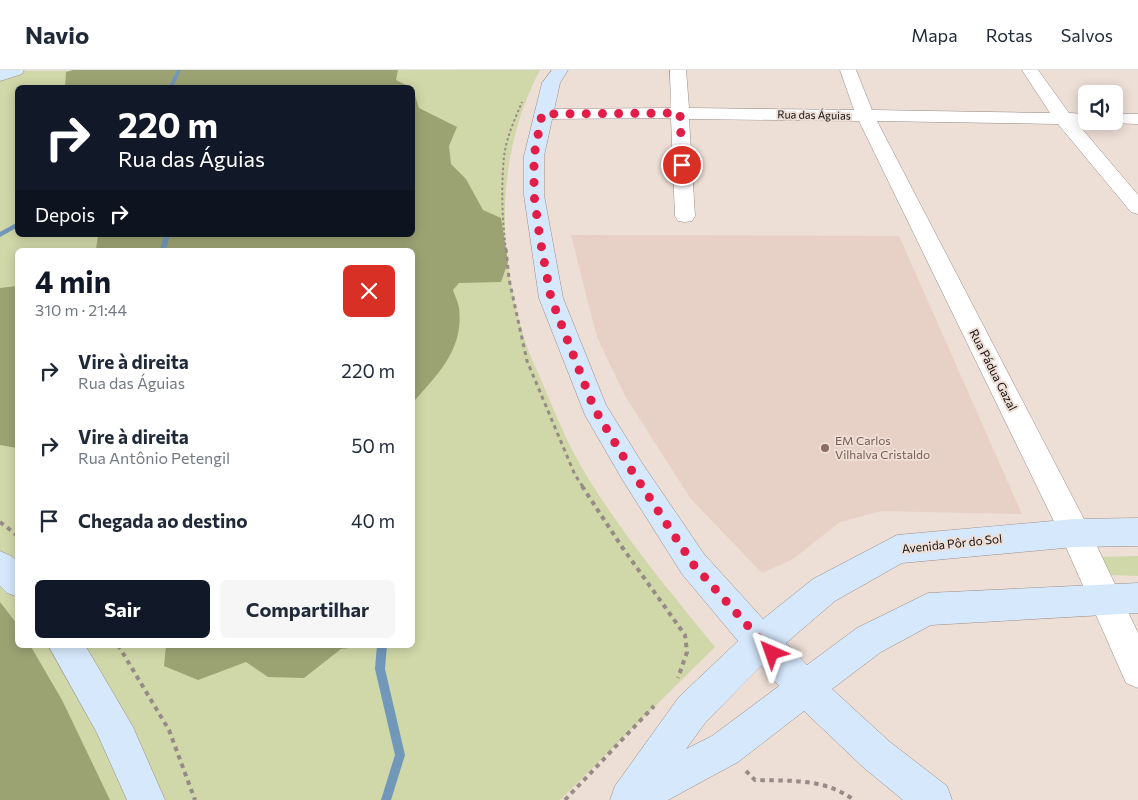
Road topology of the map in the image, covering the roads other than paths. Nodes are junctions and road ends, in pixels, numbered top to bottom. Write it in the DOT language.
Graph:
graph roads {
  1 [pos="16,70"];
  2 [pos="560,70"];
  3 [pos="678,70"];
  4 [pos="848,70"];
  5 [pos="1030,70"];
  6 [pos="0,76"];
  7 [pos="680,113"];
  8 [pos="542,114"];
  9 [pos="865,116"];
  10 [pos="1064,119"];
  11 [pos="1078,119"];
  12 [pos="1123,119"];
  13 [pos="1138,119"];
  14 [pos="1138,208"];
  15 [pos="684,216"];
  16 [pos="1138,532"];
  17 [pos="1075,533"];
  18 [pos="1104,598"];
  19 [pos="1138,598"];
  20 [pos="761,642"];
  21 [pos="67,648"];
  22 [pos="1138,671"];
  23 [pos="805,688"];
  24 [pos="146,800"];
  25 [pos="629,800"];
  26 [pos="933,800"];
  1 -- 6 [label="main road"];
  2 -- 8 [label="main road"];
  3 -- 7 [label="street"];
  4 -- 9 [label="street, Rua Pádua Gazal"];
  5 -- 10 [label="street"];
  7 -- 8 [label="street, Rua das Águias"];
  7 -- 9 [label="street, Rua das Águias"];
  7 -- 15 [label="street"];
  8 -- 20 [label="main road"];
  9 -- 10 [label="street, Rua das Águias"];
  9 -- 17 [label="street, Rua Pádua Gazal"];
  10 -- 11 [label="street, Rua das Águias"];
  10 -- 14 [label="street"];
  12 -- 13 [label="street"];
  16 -- 17 [label="main road, Avenida Pôr do Sol"];
  17 -- 18 [label="street, Rua Pádua Gazal"];
  17 -- 20 [label="main road, Avenida Pôr do Sol"];
  18 -- 19 [label="main road, Avenida Pôr do Sol"];
  18 -- 22 [label="street, Rua Pádua Gazal"];
  18 -- 23 [label="main road, Avenida Pôr do Sol"];
  20 -- 23 [label="main road"];
  20 -- 25 [label="main road, Avenida Pôr do Sol"];
  21 -- 24 [label="main road"];
  23 -- 25 [label="main road, Avenida Pôr do Sol"];
  23 -- 26 [label="main road"];
}
